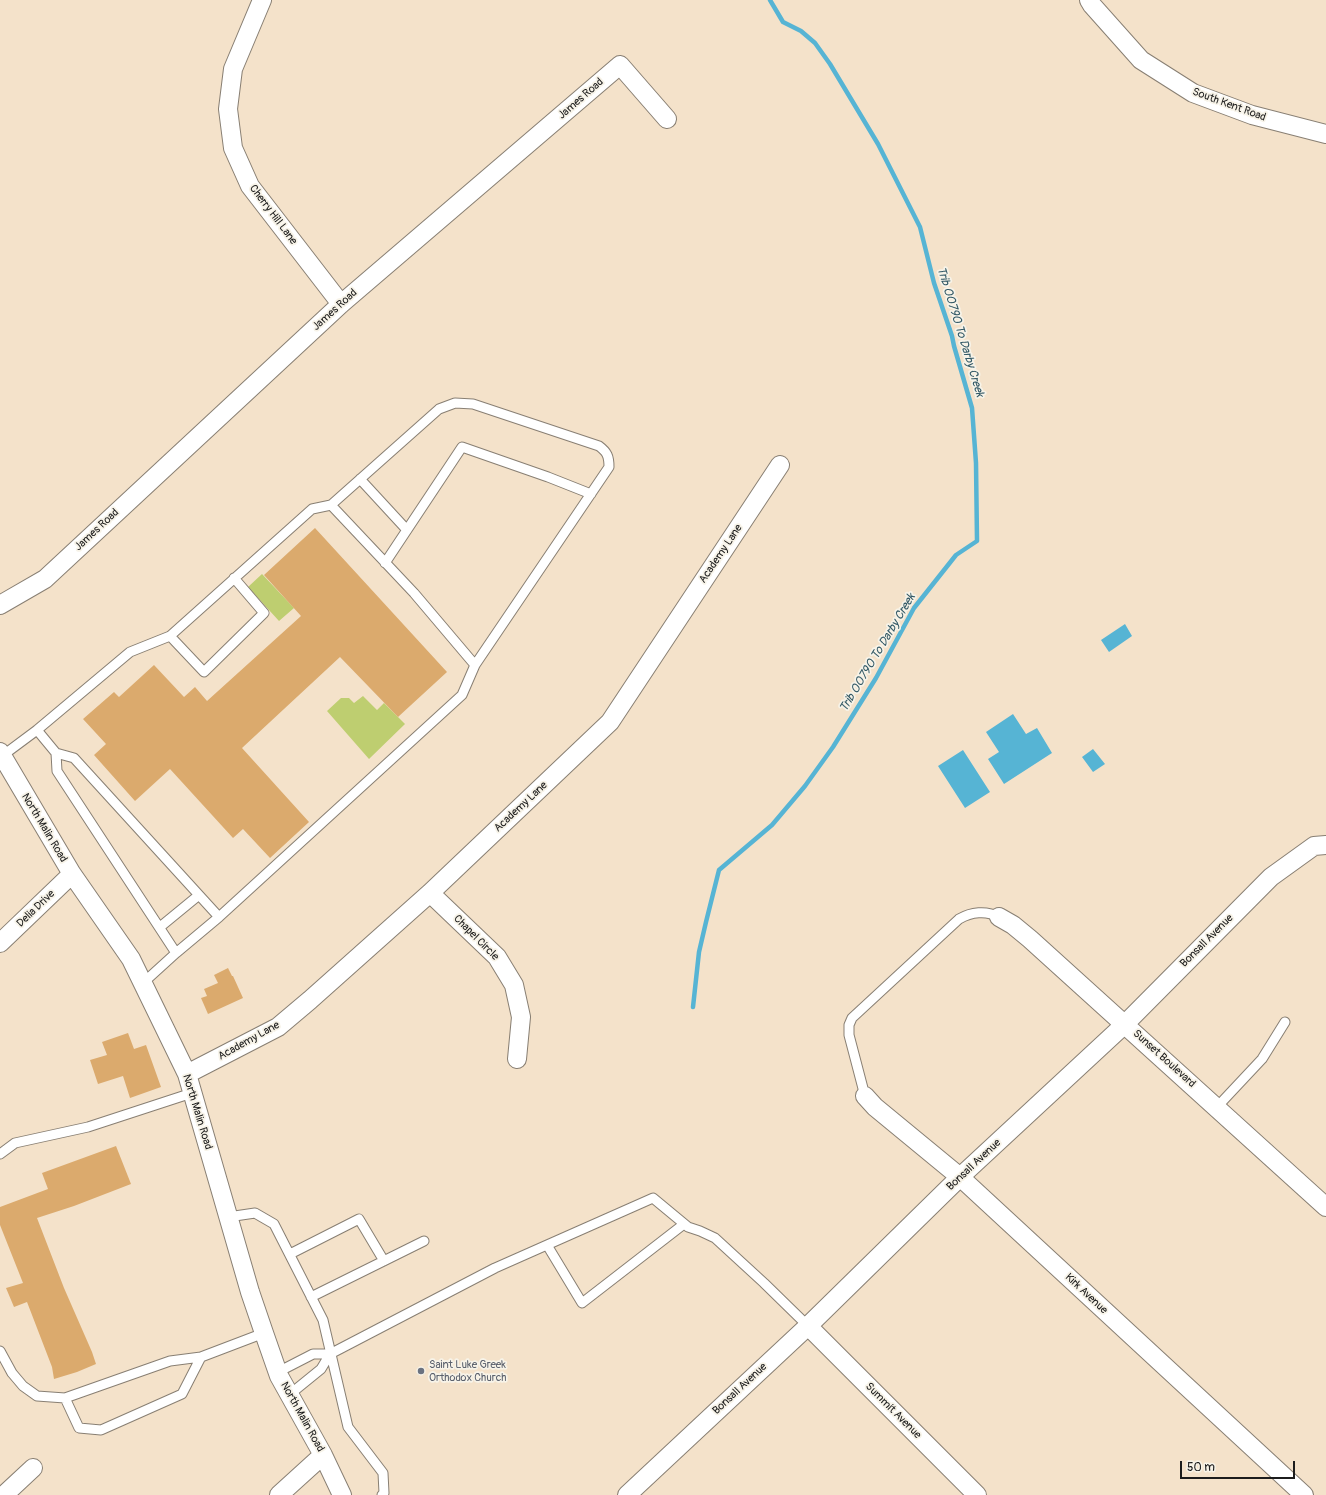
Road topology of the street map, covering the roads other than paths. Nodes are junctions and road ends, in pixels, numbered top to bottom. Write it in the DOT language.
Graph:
graph roads {
  1 [pos="262,0"];
  2 [pos="1090,3"];
  3 [pos="667,119"];
  4 [pos="1326,134"];
  5 [pos="342,304"];
  6 [pos="780,465"];
  7 [pos="360,479"];
  8 [pos="591,494"];
  9 [pos="331,505"];
  10 [pos="407,530"];
  11 [pos="385,563"];
  12 [pos="234,578"];
  13 [pos="0,605"];
  14 [pos="170,636"];
  15 [pos="475,665"];
  16 [pos="37,730"];
  17 [pos="56,753"];
  18 [pos="1,754"];
  19 [pos="1326,845"];
  20 [pos="72,874"];
  21 [pos="430,893"];
  22 [pos="199,895"];
  23 [pos="219,917"];
  24 [pos="999,917"];
  25 [pos="160,927"];
  26 [pos="0,943"];
  27 [pos="176,953"];
  28 [pos="143,983"];
  29 [pos="1285,1022"];
  30 [pos="1125,1024"];
  31 [pos="517,1059"];
  32 [pos="187,1074"];
  33 [pos="192,1093"];
  34 [pos="866,1096"];
  35 [pos="1217,1107"];
  36 [pos="0,1154"];
  37 [pos="960,1177"];
  38 [pos="1326,1207"];
  39 [pos="228,1217"];
  40 [pos="684,1224"];
  41 [pos="424,1241"];
  42 [pos="547,1245"];
  43 [pos="290,1254"];
  44 [pos="384,1261"];
  45 [pos="311,1297"];
  46 [pos="808,1326"];
  47 [pos="264,1333"];
  48 [pos="0,1351"];
  49 [pos="330,1354"];
  50 [pos="201,1357"];
  51 [pos="278,1372"];
  52 [pos="289,1395"];
  53 [pos="66,1398"];
  54 [pos="323,1454"];
  55 [pos="33,1468"];
  56 [pos="4,1495"];
  57 [pos="279,1495"];
  58 [pos="342,1495"];
  59 [pos="382,1495"];
  60 [pos="627,1495"];
  61 [pos="977,1495"];
  62 [pos="1304,1495"];
  1 -- 5 [label="street, Cherry Hill Lane"];
  2 -- 4 [label="street, South Kent Road"];
  3 -- 5 [label="street, James Road"];
  5 -- 13 [label="street, James Road"];
  6 -- 21 [label="street, Academy Lane"];
  7 -- 8 [label="lane"];
  7 -- 9 [label="lane"];
  7 -- 10 [label="lane"];
  8 -- 10 [label="lane"];
  8 -- 15 [label="lane"];
  9 -- 11 [label="lane"];
  9 -- 12 [label="lane"];
  10 -- 11 [label="lane"];
  11 -- 15 [label="lane"];
  12 -- 14 [label="lane"];
  12 -- 14 [label="lane"];
  14 -- 16 [label="lane"];
  15 -- 23 [label="lane"];
  16 -- 17 [label="lane"];
  16 -- 18 [label="lane"];
  17 -- 22 [label="lane"];
  17 -- 25 [label="lane"];
  18 -- 20 [label="street, North Malin Road"];
  19 -- 30 [label="street, Bonsall Avenue"];
  20 -- 26 [label="street, Delia Drive"];
  20 -- 28 [label="street, North Malin Road"];
  21 -- 31 [label="street, Chapel Circle"];
  21 -- 32 [label="street, Academy Lane"];
  22 -- 23 [label="lane"];
  22 -- 25 [label="lane"];
  23 -- 27 [label="lane"];
  24 -- 30 [label="street, Sunset Boulevard"];
  24 -- 34 [label="lane"];
  25 -- 27 [label="lane"];
  27 -- 28 [label="lane"];
  28 -- 32 [label="street, North Malin Road"];
  29 -- 35 [label="lane"];
  30 -- 35 [label="street, Sunset Boulevard"];
  30 -- 37 [label="street, Bonsall Avenue"];
  32 -- 33 [label="street, North Malin Road"];
  33 -- 36 [label="lane"];
  33 -- 39 [label="street, North Malin Road"];
  34 -- 37 [label="street, Kirk Avenue"];
  35 -- 38 [label="street, Sunset Boulevard"];
  37 -- 46 [label="street, Bonsall Avenue"];
  37 -- 62 [label="street, Kirk Avenue"];
  39 -- 43 [label="lane"];
  39 -- 47 [label="street, North Malin Road"];
  40 -- 42 [label="lane"];
  40 -- 42 [label="lane"];
  40 -- 46 [label="lane"];
  41 -- 44 [label="lane"];
  42 -- 49 [label="lane"];
  43 -- 44 [label="lane"];
  43 -- 45 [label="lane"];
  44 -- 45 [label="lane"];
  45 -- 49 [label="lane"];
  46 -- 60 [label="street, Bonsall Avenue"];
  46 -- 61 [label="street, Summit Avenue"];
  47 -- 50 [label="lane"];
  47 -- 51 [label="street, North Malin Road"];
  48 -- 53 [label="lane"];
  49 -- 51 [label="lane"];
  49 -- 52 [label="lane"];
  49 -- 59 [label="lane"];
  50 -- 53 [label="lane"];
  50 -- 53 [label="lane"];
  51 -- 52 [label="street, North Malin Road"];
  52 -- 54 [label="street, North Malin Road"];
  54 -- 57 [label="street"];
  54 -- 58 [label="street, North Malin Road"];
  55 -- 56 [label="street"];
}
